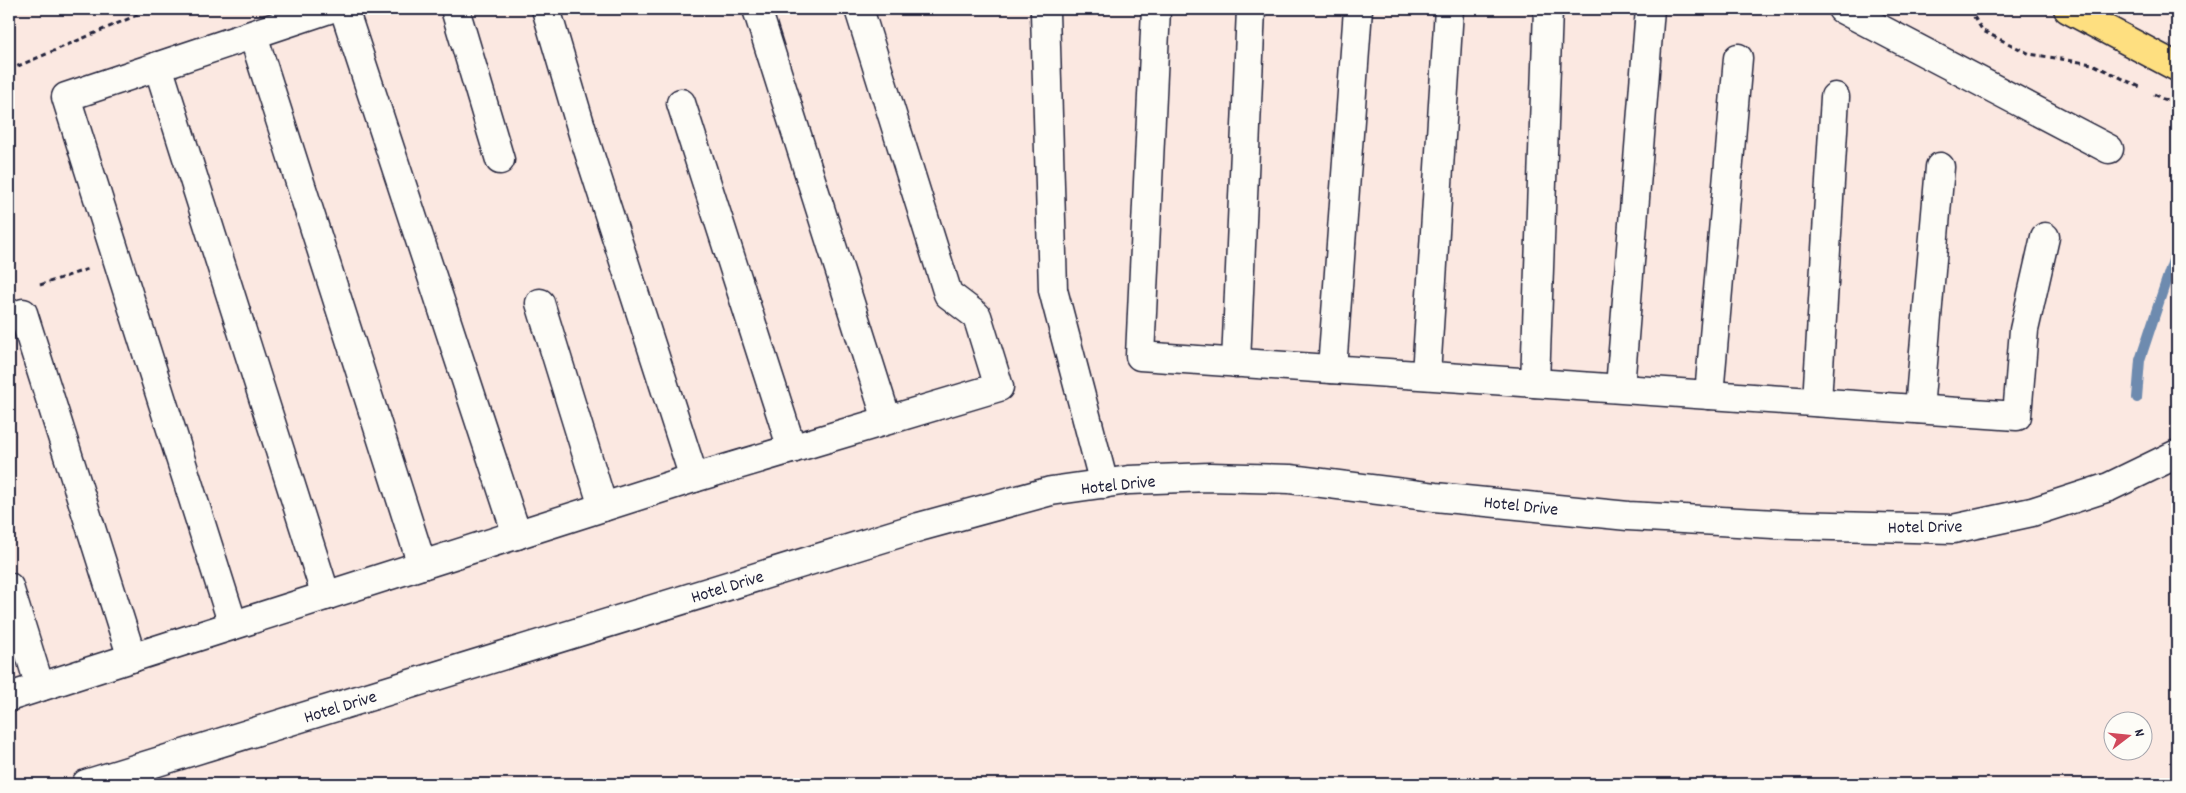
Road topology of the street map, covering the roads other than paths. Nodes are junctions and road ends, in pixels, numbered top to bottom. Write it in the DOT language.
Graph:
graph roads {
  1 [pos="330,9"];
  2 [pos="344,9"];
  3 [pos="455,9"];
  4 [pos="546,9"];
  5 [pos="757,9"];
  6 [pos="859,9"];
  7 [pos="1156,9"];
  8 [pos="1251,9"];
  9 [pos="1358,9"];
  10 [pos="1449,9"];
  11 [pos="1548,9"];
  12 [pos="1650,9"];
  13 [pos="1842,9"];
  14 [pos="2068,9"];
  15 [pos="1045,12"];
  16 [pos="253,35"];
  17 [pos="1738,58"];
  18 [pos="158,66"];
  19 [pos="2177,67"];
  20 [pos="1835,97"];
  21 [pos="681,104"];
  22 [pos="2109,149"];
  23 [pos="500,160"];
  24 [pos="1940,167"];
  25 [pos="2045,237"];
  26 [pos="540,303"];
  27 [pos="23,313"];
  28 [pos="1236,363"];
  29 [pos="1332,369"];
  30 [pos="1426,375"];
  31 [pos="1536,383"];
  32 [pos="1620,388"];
  33 [pos="1709,395"];
  34 [pos="1817,402"];
  35 [pos="1919,409"];
  36 [pos="887,420"];
  37 [pos="792,449"];
  38 [pos="2177,454"];
  39 [pos="694,478"];
  40 [pos="1104,484"];
  41 [pos="603,507"];
  42 [pos="517,535"];
  43 [pos="422,565"];
  44 [pos="9,587"];
  45 [pos="326,596"];
  46 [pos="233,625"];
  47 [pos="132,658"];
  48 [pos="40,687"];
  49 [pos="9,697"];
  50 [pos="86,784"];
  1 -- 16 [label="street"];
  2 -- 42 [label="street"];
  3 -- 23 [label="street"];
  4 -- 39 [label="street"];
  5 -- 36 [label="street"];
  6 -- 36 [label="street"];
  7 -- 28 [label="street"];
  8 -- 28 [label="street"];
  9 -- 29 [label="street"];
  10 -- 30 [label="street"];
  11 -- 31 [label="street"];
  12 -- 32 [label="street"];
  13 -- 22 [label="street"];
  14 -- 19 [label="main road"];
  15 -- 40 [label="street"];
  16 -- 18 [label="street"];
  16 -- 43 [label="street"];
  17 -- 33 [label="street"];
  18 -- 45 [label="street"];
  18 -- 46 [label="street"];
  20 -- 34 [label="street"];
  21 -- 37 [label="street"];
  24 -- 35 [label="street"];
  25 -- 35 [label="street"];
  26 -- 41 [label="street"];
  27 -- 47 [label="street"];
  28 -- 29 [label="street"];
  29 -- 30 [label="street"];
  30 -- 31 [label="street"];
  31 -- 32 [label="street"];
  32 -- 33 [label="street"];
  33 -- 34 [label="street"];
  34 -- 35 [label="street"];
  36 -- 37 [label="street"];
  37 -- 39 [label="street"];
  38 -- 40 [label="street, Hotel Drive"];
  39 -- 41 [label="street"];
  40 -- 50 [label="street, Hotel Drive"];
  41 -- 42 [label="street"];
  42 -- 43 [label="street"];
  43 -- 45 [label="street"];
  44 -- 48 [label="street"];
  45 -- 46 [label="street"];
  46 -- 47 [label="street"];
  47 -- 48 [label="street"];
  48 -- 49 [label="street"];
}
